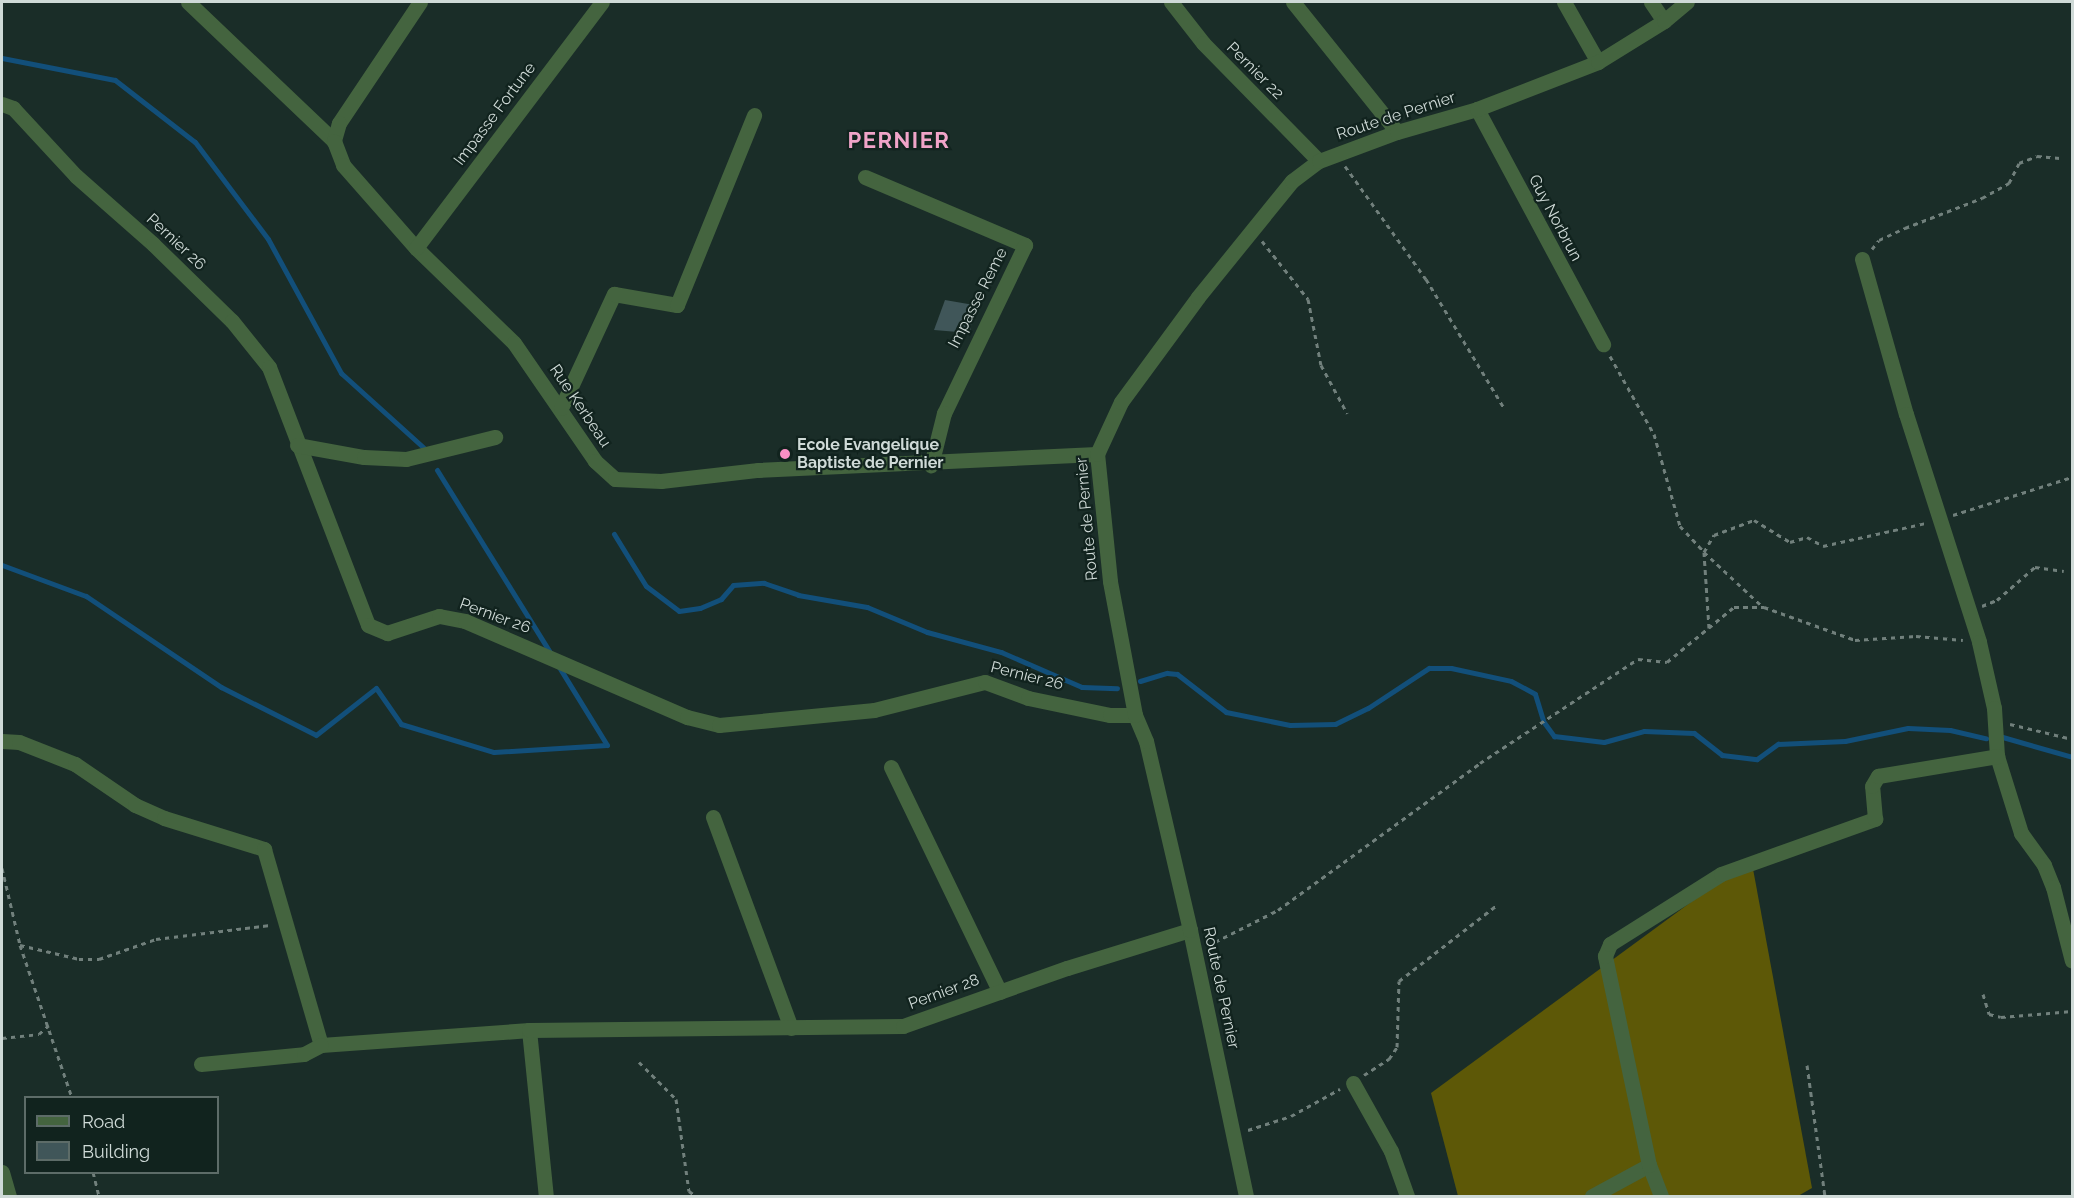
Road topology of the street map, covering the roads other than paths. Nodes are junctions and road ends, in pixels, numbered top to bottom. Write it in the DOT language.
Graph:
graph roads {
  1 [pos="188,2"];
  2 [pos="420,2"];
  3 [pos="602,2"];
  4 [pos="1171,2"];
  5 [pos="1293,2"];
  6 [pos="1564,2"];
  7 [pos="1651,2"];
  8 [pos="1687,2"];
  9 [pos="1664,21"];
  10 [pos="1598,62"];
  11 [pos="2,104"];
  12 [pos="1477,109"];
  13 [pos="754,115"];
  14 [pos="1397,132"];
  15 [pos="334,141"];
  16 [pos="1320,161"];
  17 [pos="866,177"];
  18 [pos="416,248"];
  19 [pos="1862,259"];
  20 [pos="1603,344"];
  21 [pos="561,408"];
  22 [pos="495,437"];
  23 [pos="297,445"];
  24 [pos="1097,454"];
  25 [pos="931,465"];
  26 [pos="1135,715"];
  27 [pos="2,741"];
  28 [pos="1997,756"];
  29 [pos="891,767"];
  30 [pos="713,817"];
  31 [pos="1190,930"];
  32 [pos="2073,961"];
  33 [pos="1000,992"];
  34 [pos="791,1028"];
  35 [pos="529,1030"];
  36 [pos="321,1045"];
  37 [pos="201,1064"];
  38 [pos="1353,1083"];
  39 [pos="1649,1165"];
  40 [pos="2,1172"];
  41 [pos="9,1197"];
  42 [pos="546,1197"];
  43 [pos="1246,1197"];
  44 [pos="1407,1197"];
  45 [pos="1592,1197"];
  46 [pos="1660,1197"];
  1 -- 15 [label="street"];
  2 -- 15 [label="street"];
  3 -- 18 [label="street, Impasse Fortune"];
  4 -- 16 [label="street, Pernier 22"];
  5 -- 14 [label="street"];
  6 -- 10 [label="street"];
  7 -- 9 [label="street"];
  8 -- 9 [label="street, Route de Pernier"];
  9 -- 10 [label="street, Route de Pernier"];
  10 -- 12 [label="street, Route de Pernier"];
  11 -- 23 [label="street, Pernier 26"];
  12 -- 14 [label="street, Route de Pernier"];
  12 -- 20 [label="street, Guy Norbrun"];
  13 -- 21 [label="street"];
  14 -- 16 [label="street, Route de Pernier"];
  15 -- 18 [label="street, Rue Kerbeau"];
  16 -- 24 [label="street, Route de Pernier"];
  17 -- 25 [label="street, Impasse Reme"];
  18 -- 21 [label="street, Rue Kerbeau"];
  19 -- 28 [label="street"];
  21 -- 25 [label="street, Rue Kerbeau"];
  22 -- 23 [label="street"];
  23 -- 26 [label="street, Pernier 26"];
  24 -- 25 [label="street, Rue Kerbeau"];
  24 -- 26 [label="street, Route de Pernier"];
  26 -- 31 [label="street, Route de Pernier"];
  27 -- 36 [label="street"];
  28 -- 32 [label="street"];
  28 -- 39 [label="street"];
  29 -- 33 [label="street"];
  30 -- 34 [label="street"];
  31 -- 33 [label="street, Pernier 28"];
  31 -- 43 [label="street, Route de Pernier"];
  33 -- 34 [label="street, Pernier 28"];
  34 -- 35 [label="street, Pernier 28"];
  35 -- 36 [label="street, Pernier 28"];
  35 -- 42 [label="street"];
  36 -- 37 [label="street, Pernier 28"];
  38 -- 44 [label="street"];
  39 -- 45 [label="street"];
  39 -- 46 [label="street"];
  40 -- 41 [label="street"];
}
